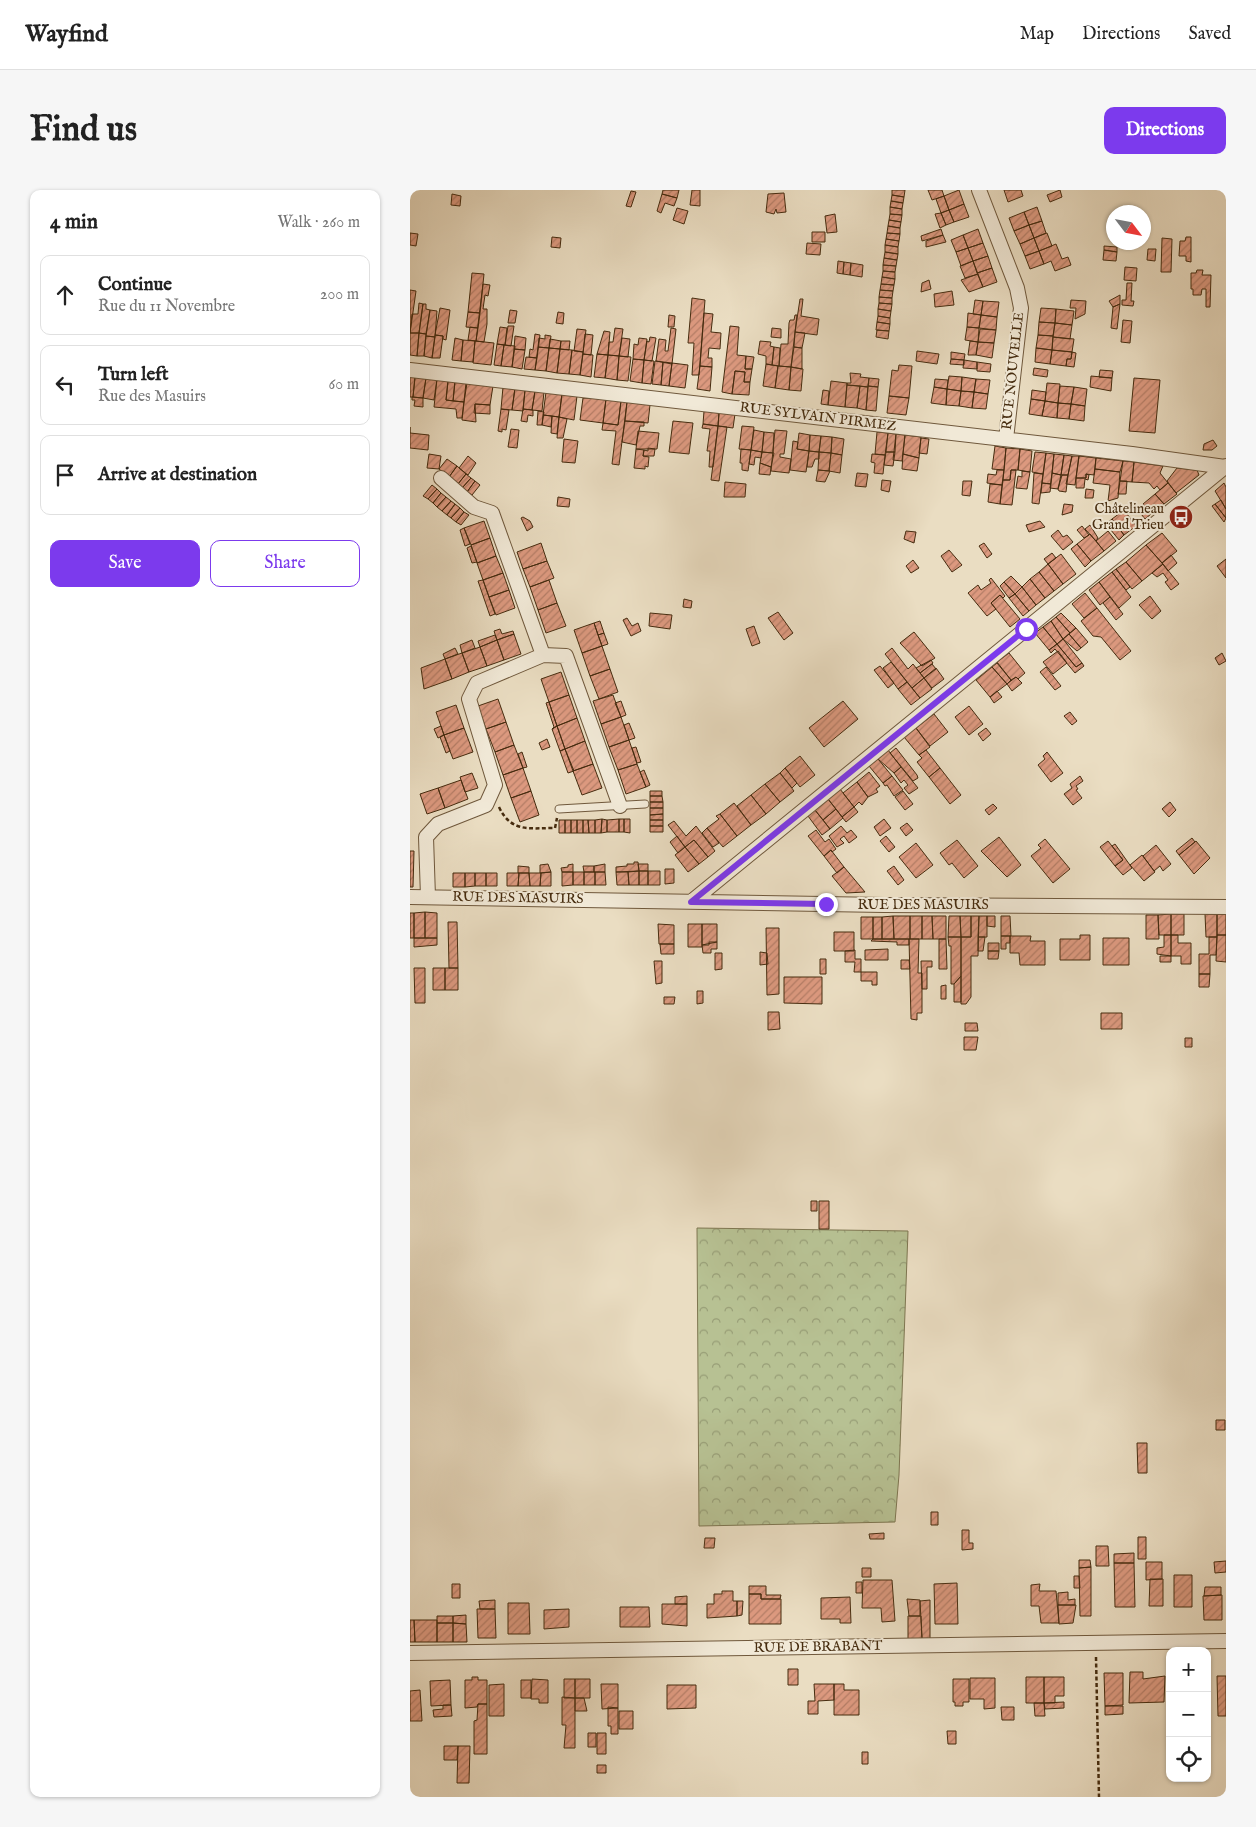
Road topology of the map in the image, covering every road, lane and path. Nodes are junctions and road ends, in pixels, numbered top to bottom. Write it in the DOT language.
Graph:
graph roads {
  1 [pos="980,190"];
  2 [pos="410,370"];
  3 [pos="1006,439"];
  4 [pos="1225,467"];
  5 [pos="441,478"];
  6 [pos="543,655"];
  7 [pos="492,791"];
  8 [pos="645,804"];
  9 [pos="620,806"];
  10 [pos="560,809"];
  11 [pos="410,897"];
  12 [pos="428,897"];
  13 [pos="691,902"];
  14 [pos="1226,907"];
  15 [pos="1226,1641"];
  16 [pos="1096,1643"];
  17 [pos="410,1652"];
  18 [pos="1099,1797"];
  1 -- 3 [label="street, RUE NOUVELLE"];
  2 -- 3 [label="street, RUE SYLVAIN PIRMEZ"];
  3 -- 4 [label="street, RUE SYLVAIN PIRMEZ"];
  4 -- 13 [label="street"];
  5 -- 6 [label="street"];
  6 -- 7 [label="street"];
  6 -- 9 [label="street"];
  7 -- 10 [label="path"];
  7 -- 12 [label="street"];
  8 -- 9 [label="lane"];
  9 -- 10 [label="lane"];
  11 -- 12 [label="street, RUE DES MASUIRS"];
  12 -- 13 [label="street, RUE DES MASUIRS"];
  13 -- 14 [label="street, RUE DES MASUIRS"];
  15 -- 16 [label="street, RUE DE BRABANT"];
  16 -- 17 [label="street, RUE DE BRABANT"];
  16 -- 18 [label="path"];
}
